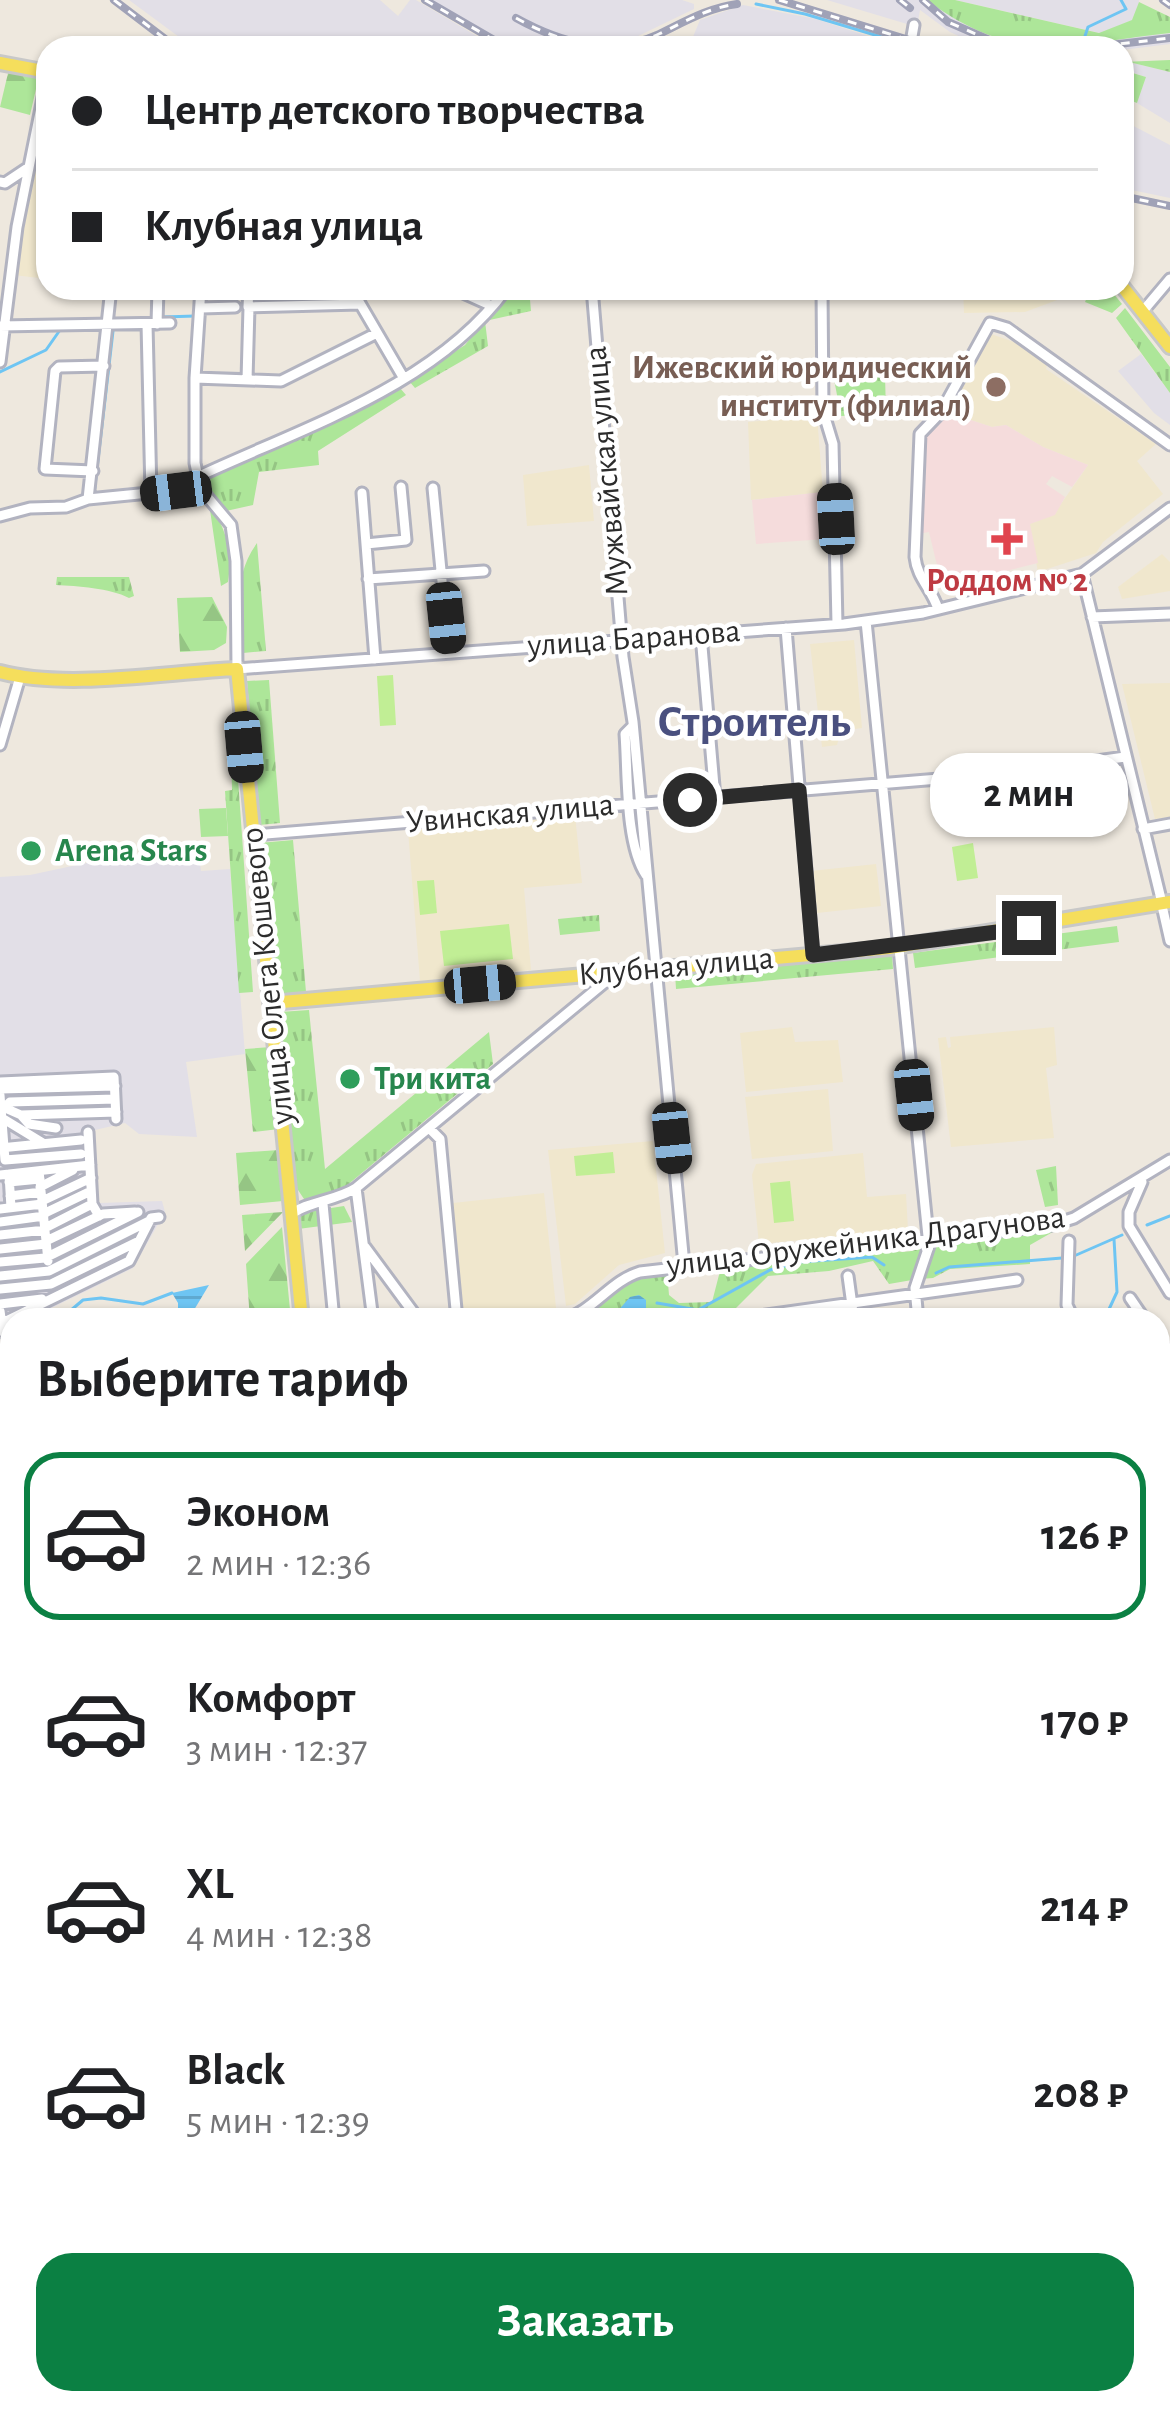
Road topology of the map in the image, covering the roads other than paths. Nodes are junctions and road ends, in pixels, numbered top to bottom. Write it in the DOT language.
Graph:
graph roads {
  1 [pos="914,25"];
  2 [pos="912,36"];
  3 [pos="0,62"];
  4 [pos="36,70"];
  5 [pos="36,128"];
  6 [pos="27,169"];
  7 [pos="0,182"];
  8 [pos="1170,279"];
  9 [pos="4,290"];
  10 [pos="110,300"];
  11 [pos="156,300"];
  12 [pos="201,300"];
  13 [pos="246,300"];
  14 [pos="358,300"];
  15 [pos="479,300"];
  16 [pos="497,300"];
  17 [pos="593,300"];
  18 [pos="822,300"];
  19 [pos="1134,300"];
  20 [pos="360,304"];
  21 [pos="492,306"];
  22 [pos="244,307"];
  23 [pos="201,308"];
  24 [pos="1143,311"];
  25 [pos="170,323"];
  26 [pos="152,324"];
  27 [pos="108,326"];
  28 [pos="4,327"];
  29 [pos="377,333"];
  30 [pos="1170,347"];
  31 [pos="0,362"];
  32 [pos="104,366"];
  33 [pos="403,377"];
  34 [pos="195,378"];
  35 [pos="247,380"];
  36 [pos="1170,446"];
  37 [pos="94,471"];
  38 [pos="199,483"];
  39 [pos="401,488"];
  40 [pos="433,488"];
  41 [pos="362,493"];
  42 [pos="152,494"];
  43 [pos="88,499"];
  44 [pos="1170,508"];
  45 [pos="0,516"];
  46 [pos="366,544"];
  47 [pos="484,571"];
  48 [pos="440,574"];
  49 [pos="1082,574"];
  50 [pos="368,579"];
  51 [pos="938,609"];
  52 [pos="1170,614"];
  53 [pos="1092,617"];
  54 [pos="866,621"];
  55 [pos="837,624"];
  56 [pos="786,628"];
  57 [pos="701,634"];
  58 [pos="622,641"];
  59 [pos="449,653"];
  60 [pos="375,659"];
  61 [pos="237,669"];
  62 [pos="0,672"];
  63 [pos="20,677"];
  64 [pos="0,745"];
  65 [pos="1125,757"];
  66 [pos="880,781"];
  67 [pos="799,790"];
  68 [pos="715,798"];
  69 [pos="636,804"];
  70 [pos="1170,824"];
  71 [pos="1143,829"];
  72 [pos="253,835"];
  73 [pos="1163,907"];
  74 [pos="1170,940"];
  75 [pos="898,946"];
  76 [pos="813,955"];
  77 [pos="656,968"];
  78 [pos="618,972"];
  79 [pos="271,1003"];
  80 [pos="0,1088"];
  81 [pos="115,1100"];
  82 [pos="2,1112"];
  83 [pos="21,1115"];
  84 [pos="56,1128"];
  85 [pos="428,1128"];
  86 [pos="22,1130"];
  87 [pos="3,1134"];
  88 [pos="44,1144"];
  89 [pos="2,1148"];
  90 [pos="1170,1160"];
  91 [pos="84,1162"];
  92 [pos="6,1177"];
  93 [pos="91,1178"];
  94 [pos="1143,1179"];
  95 [pos="356,1188"];
  96 [pos="92,1191"];
  97 [pos="290,1192"];
  98 [pos="7,1204"];
  99 [pos="92,1204"];
  100 [pos="323,1204"];
  101 [pos="309,1206"];
  102 [pos="138,1212"];
  103 [pos="43,1213"];
  104 [pos="292,1214"];
  105 [pos="99,1216"];
  106 [pos="153,1218"];
  107 [pos="0,1222"];
  108 [pos="0,1235"];
  109 [pos="928,1237"];
  110 [pos="139,1241"];
  111 [pos="1069,1241"];
  112 [pos="365,1247"];
  113 [pos="0,1249"];
  114 [pos="0,1262"];
  115 [pos="684,1265"];
  116 [pos="49,1271"];
  117 [pos="0,1276"];
  118 [pos="848,1276"];
  119 [pos="1017,1280"];
  120 [pos="51,1284"];
  121 [pos="0,1289"];
  122 [pos="915,1294"];
  123 [pos="1170,1294"];
  124 [pos="1130,1298"];
  125 [pos="54,1302"];
  126 [pos="853,1304"];
  127 [pos="34,1308"];
  128 [pos="38,1308"];
  129 [pos="301,1308"];
  130 [pos="333,1308"];
  131 [pos="372,1308"];
  132 [pos="410,1308"];
  133 [pos="456,1308"];
  134 [pos="586,1308"];
  135 [pos="822,1308"];
  136 [pos="853,1308"];
  137 [pos="917,1308"];
  138 [pos="1068,1308"];
  139 [pos="1137,1308"];
  1 -- 2 [label="street"];
  3 -- 4 [label="main road"];
  5 -- 6 [label="street"];
  6 -- 7 [label="street"];
  6 -- 9 [label="street"];
  8 -- 24 [label="street"];
  9 -- 28 [label="street"];
  10 -- 27 [label="street"];
  11 -- 26 [label="street"];
  12 -- 23 [label="street"];
  13 -- 22 [label="street"];
  14 -- 20 [label="street"];
  15 -- 21 [label="street"];
  16 -- 21 [label="street"];
  17 -- 58 [label="street, Мужвайская улица"];
  18 -- 55 [label="street"];
  19 -- 24 [label="main road"];
  20 -- 22 [label="street"];
  20 -- 29 [label="street"];
  21 -- 33 [label="street"];
  22 -- 23 [label="street"];
  22 -- 35 [label="street"];
  23 -- 34 [label="street"];
  24 -- 30 [label="main road"];
  25 -- 26 [label="street"];
  26 -- 27 [label="street"];
  26 -- 42 [label="street"];
  27 -- 28 [label="street"];
  27 -- 32 [label="street"];
  28 -- 31 [label="street"];
  29 -- 33 [label="street"];
  29 -- 35 [label="street"];
  32 -- 37 [label="street"];
  32 -- 37 [label="street"];
  33 -- 38 [label="street"];
  34 -- 35 [label="street"];
  34 -- 38 [label="street"];
  36 -- 51 [label="street"];
  37 -- 43 [label="street"];
  38 -- 42 [label="street"];
  38 -- 61 [label="street, улица Олега Кошевого"];
  39 -- 46 [label="street"];
  40 -- 48 [label="street"];
  41 -- 46 [label="street"];
  42 -- 43 [label="street"];
  43 -- 45 [label="street"];
  44 -- 49 [label="street, улица Баранова"];
  46 -- 50 [label="street"];
  47 -- 48 [label="street"];
  48 -- 50 [label="street"];
  48 -- 59 [label="street"];
  49 -- 51 [label="street, улица Баранова"];
  49 -- 53 [label="street"];
  50 -- 60 [label="street"];
  51 -- 54 [label="street, улица Баранова"];
  52 -- 53 [label="street"];
  53 -- 65 [label="street"];
  54 -- 55 [label="street, улица Баранова"];
  54 -- 66 [label="street"];
  55 -- 56 [label="street, улица Баранова"];
  56 -- 57 [label="street, улица Баранова"];
  56 -- 67 [label="street"];
  57 -- 58 [label="street, улица Баранова"];
  57 -- 68 [label="street"];
  58 -- 59 [label="street, улица Баранова"];
  58 -- 69 [label="street, Мужвайская улица"];
  59 -- 60 [label="street, улица Баранова"];
  60 -- 61 [label="street, улица Баранова"];
  61 -- 63 [label="main road, улица Баранова"];
  61 -- 72 [label="main road, улица Олега Кошевого"];
  62 -- 63 [label="main road, улица Баранова"];
  63 -- 64 [label="street"];
  65 -- 66 [label="street, Увинская улица"];
  65 -- 71 [label="street"];
  66 -- 67 [label="street, Увинская улица"];
  66 -- 75 [label="street"];
  67 -- 68 [label="street, Увинская улица"];
  67 -- 76 [label="street"];
  68 -- 69 [label="street, Увинская улица"];
  69 -- 72 [label="street, Увинская улица"];
  69 -- 77 [label="street, Мужвайская улица"];
  70 -- 71 [label="street"];
  71 -- 73 [label="street"];
  72 -- 79 [label="main road, улица Олега Кошевого"];
  73 -- 74 [label="street"];
  73 -- 75 [label="main road, Клубная улица"];
  75 -- 76 [label="main road, Клубная улица"];
  75 -- 109 [label="street"];
  76 -- 77 [label="main road, Клубная улица"];
  77 -- 78 [label="main road, Клубная улица"];
  77 -- 115 [label="street, Мужвайская улица"];
  78 -- 79 [label="main road, Клубная улица"];
  78 -- 85 [label="street"];
  79 -- 97 [label="main road, улица Олега Кошевого"];
  80 -- 81 [label="street"];
  80 -- 82 [label="street"];
  81 -- 82 [label="street"];
  81 -- 83 [label="street"];
  82 -- 83 [label="street"];
  82 -- 86 [label="street"];
  82 -- 87 [label="street"];
  83 -- 84 [label="street"];
  85 -- 95 [label="street"];
  85 -- 133 [label="street"];
  86 -- 87 [label="street"];
  86 -- 88 [label="street"];
  87 -- 89 [label="street"];
  88 -- 89 [label="street"];
  88 -- 91 [label="street"];
  89 -- 91 [label="street"];
  90 -- 94 [label="street, улица Оружейника Драгунова"];
  91 -- 93 [label="street"];
  91 -- 103 [label="street"];
  92 -- 98 [label="street"];
  92 -- 103 [label="street"];
  93 -- 96 [label="street"];
  93 -- 103 [label="street"];
  94 -- 109 [label="street, улица Оружейника Драгунова"];
  94 -- 123 [label="street"];
  95 -- 100 [label="street"];
  95 -- 112 [label="street"];
  96 -- 99 [label="street"];
  96 -- 103 [label="street"];
  97 -- 101 [label="street"];
  97 -- 104 [label="main road, улица Олега Кошевого"];
  98 -- 103 [label="street"];
  99 -- 103 [label="street"];
  99 -- 105 [label="street"];
  100 -- 101 [label="street"];
  100 -- 130 [label="street"];
  101 -- 104 [label="street"];
  102 -- 103 [label="street"];
  102 -- 105 [label="street"];
  102 -- 106 [label="street"];
  103 -- 105 [label="street"];
  103 -- 107 [label="street"];
  103 -- 108 [label="street"];
  103 -- 113 [label="street"];
  103 -- 114 [label="street"];
  103 -- 116 [label="street"];
  104 -- 129 [label="main road, улица Олега Кошевого"];
  106 -- 110 [label="street"];
  106 -- 116 [label="street"];
  109 -- 115 [label="street, улица Оружейника Драгунова"];
  109 -- 122 [label="street"];
  110 -- 120 [label="street"];
  110 -- 125 [label="street"];
  111 -- 138 [label="street"];
  112 -- 131 [label="street"];
  112 -- 132 [label="street"];
  115 -- 134 [label="street, улица Оружейника Драгунова"];
  116 -- 117 [label="street"];
  116 -- 120 [label="street"];
  118 -- 126 [label="street"];
  119 -- 122 [label="street"];
  120 -- 121 [label="street"];
  120 -- 125 [label="street"];
  122 -- 126 [label="street"];
  122 -- 137 [label="street"];
  124 -- 139 [label="street"];
  125 -- 127 [label="street"];
  125 -- 128 [label="street"];
  126 -- 135 [label="street"];
  126 -- 136 [label="street"];
}
